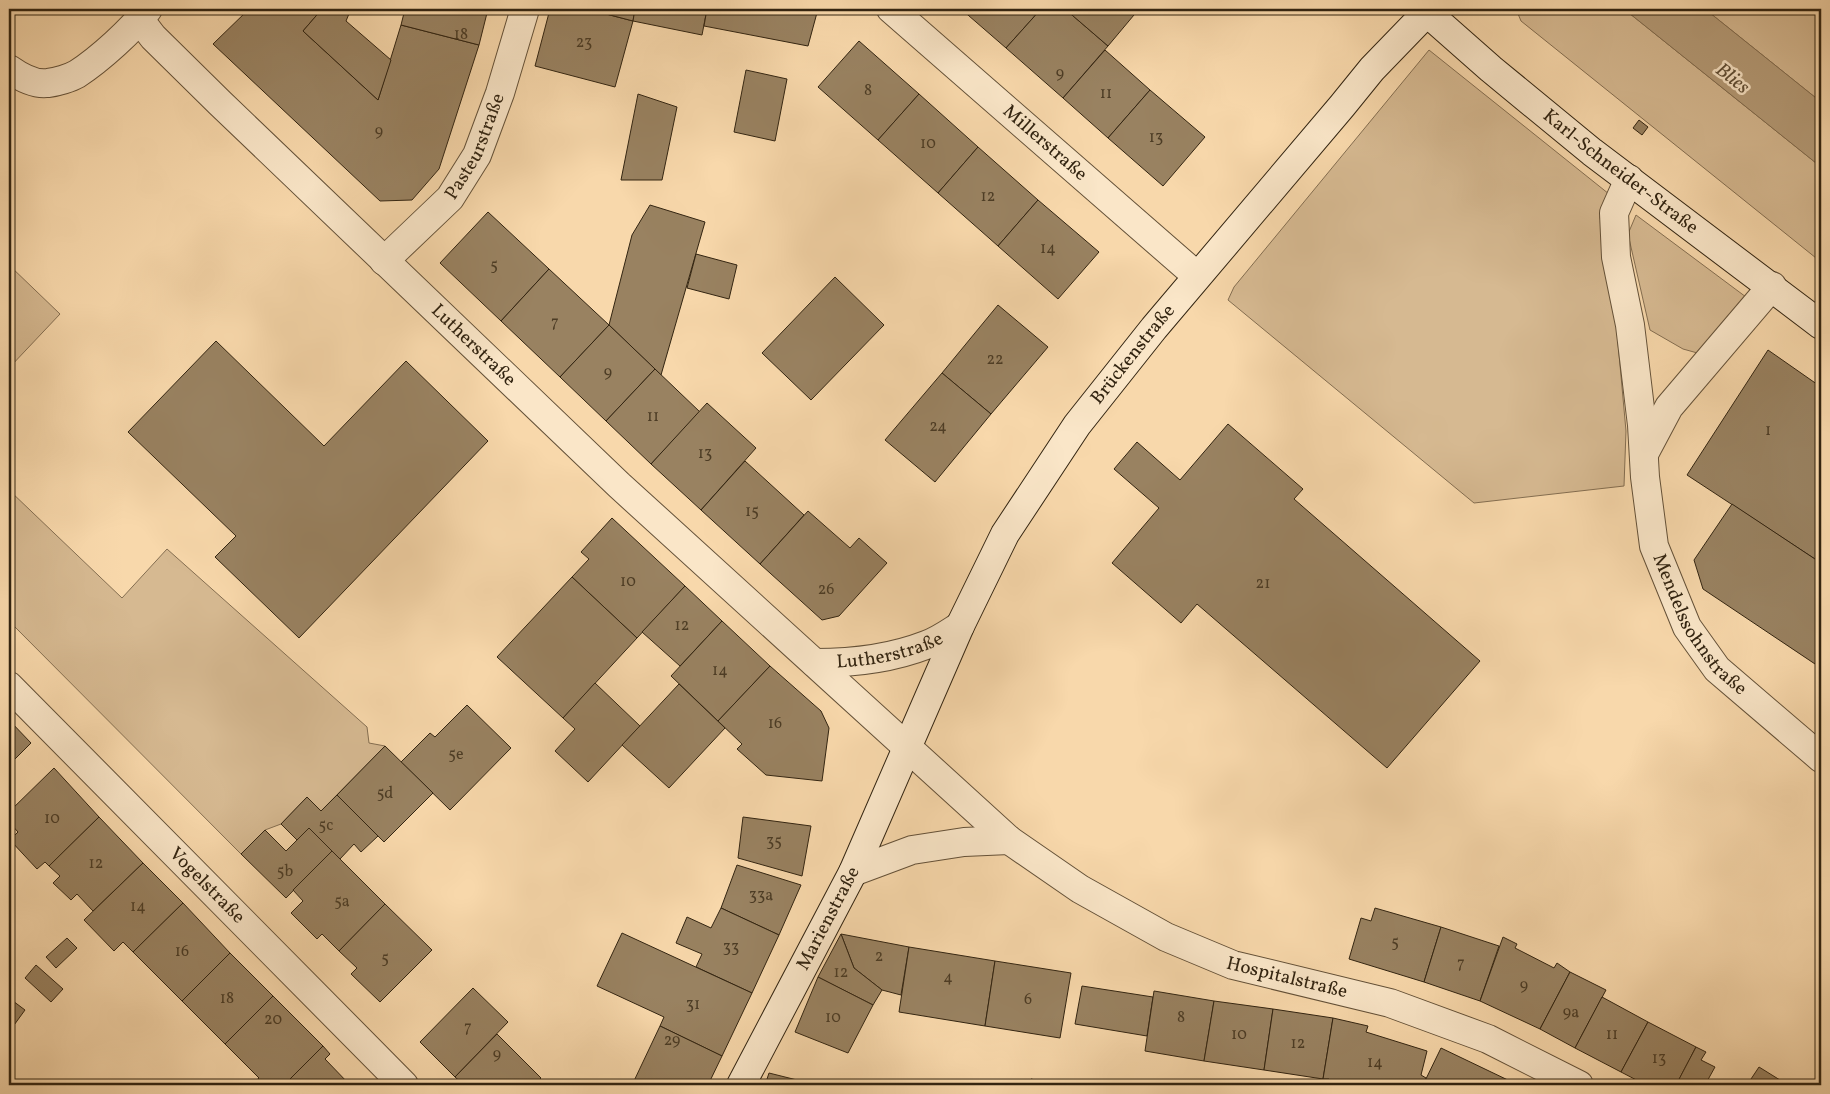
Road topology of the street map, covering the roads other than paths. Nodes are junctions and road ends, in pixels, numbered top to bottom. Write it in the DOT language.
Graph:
graph roads {
  1 [pos="525,9"];
  2 [pos="891,9"];
  3 [pos="1427,10"];
  4 [pos="144,14"];
  5 [pos="9,69"];
  6 [pos="1629,179"];
  7 [pos="384,261"];
  8 [pos="1197,276"];
  9 [pos="1772,286"];
  10 [pos="1821,325"];
  11 [pos="1644,454"];
  12 [pos="960,626"];
  13 [pos="815,663"];
  14 [pos="9,686"];
  15 [pos="907,748"];
  16 [pos="1821,758"];
  17 [pos="1009,840"];
  18 [pos="853,872"];
  19 [pos="404,1085"];
  20 [pos="741,1085"];
  21 [pos="1579,1085"];
  1 -- 7 [label="street, Pasteurstraße"];
  2 -- 8 [label="street, Millerstraße"];
  3 -- 6 [label="street, Karl-Schneider-Straße"];
  3 -- 8 [label="street, Brückenstraße"];
  4 -- 5 [label="street"];
  4 -- 7 [label="street, Lutherstraße"];
  6 -- 9 [label="street, Karl-Schneider-Straße"];
  6 -- 11 [label="street, Mendelssohnstraße"];
  7 -- 13 [label="street, Lutherstraße"];
  8 -- 12 [label="street, Brückenstraße"];
  9 -- 10 [label="street, Karl-Schneider-Straße"];
  9 -- 11 [label="street"];
  11 -- 16 [label="street, Mendelssohnstraße"];
  12 -- 13 [label="street, Lutherstraße"];
  12 -- 15 [label="street, Brückenstraße"];
  13 -- 15 [label="street, Lutherstraße"];
  14 -- 19 [label="street, Vogelstraße"];
  15 -- 17 [label="street, Hospitalstraße"];
  15 -- 18 [label="street, Marienstraße"];
  17 -- 18 [label="street"];
  17 -- 21 [label="street, Hospitalstraße"];
  18 -- 20 [label="street, Marienstraße"];
}
